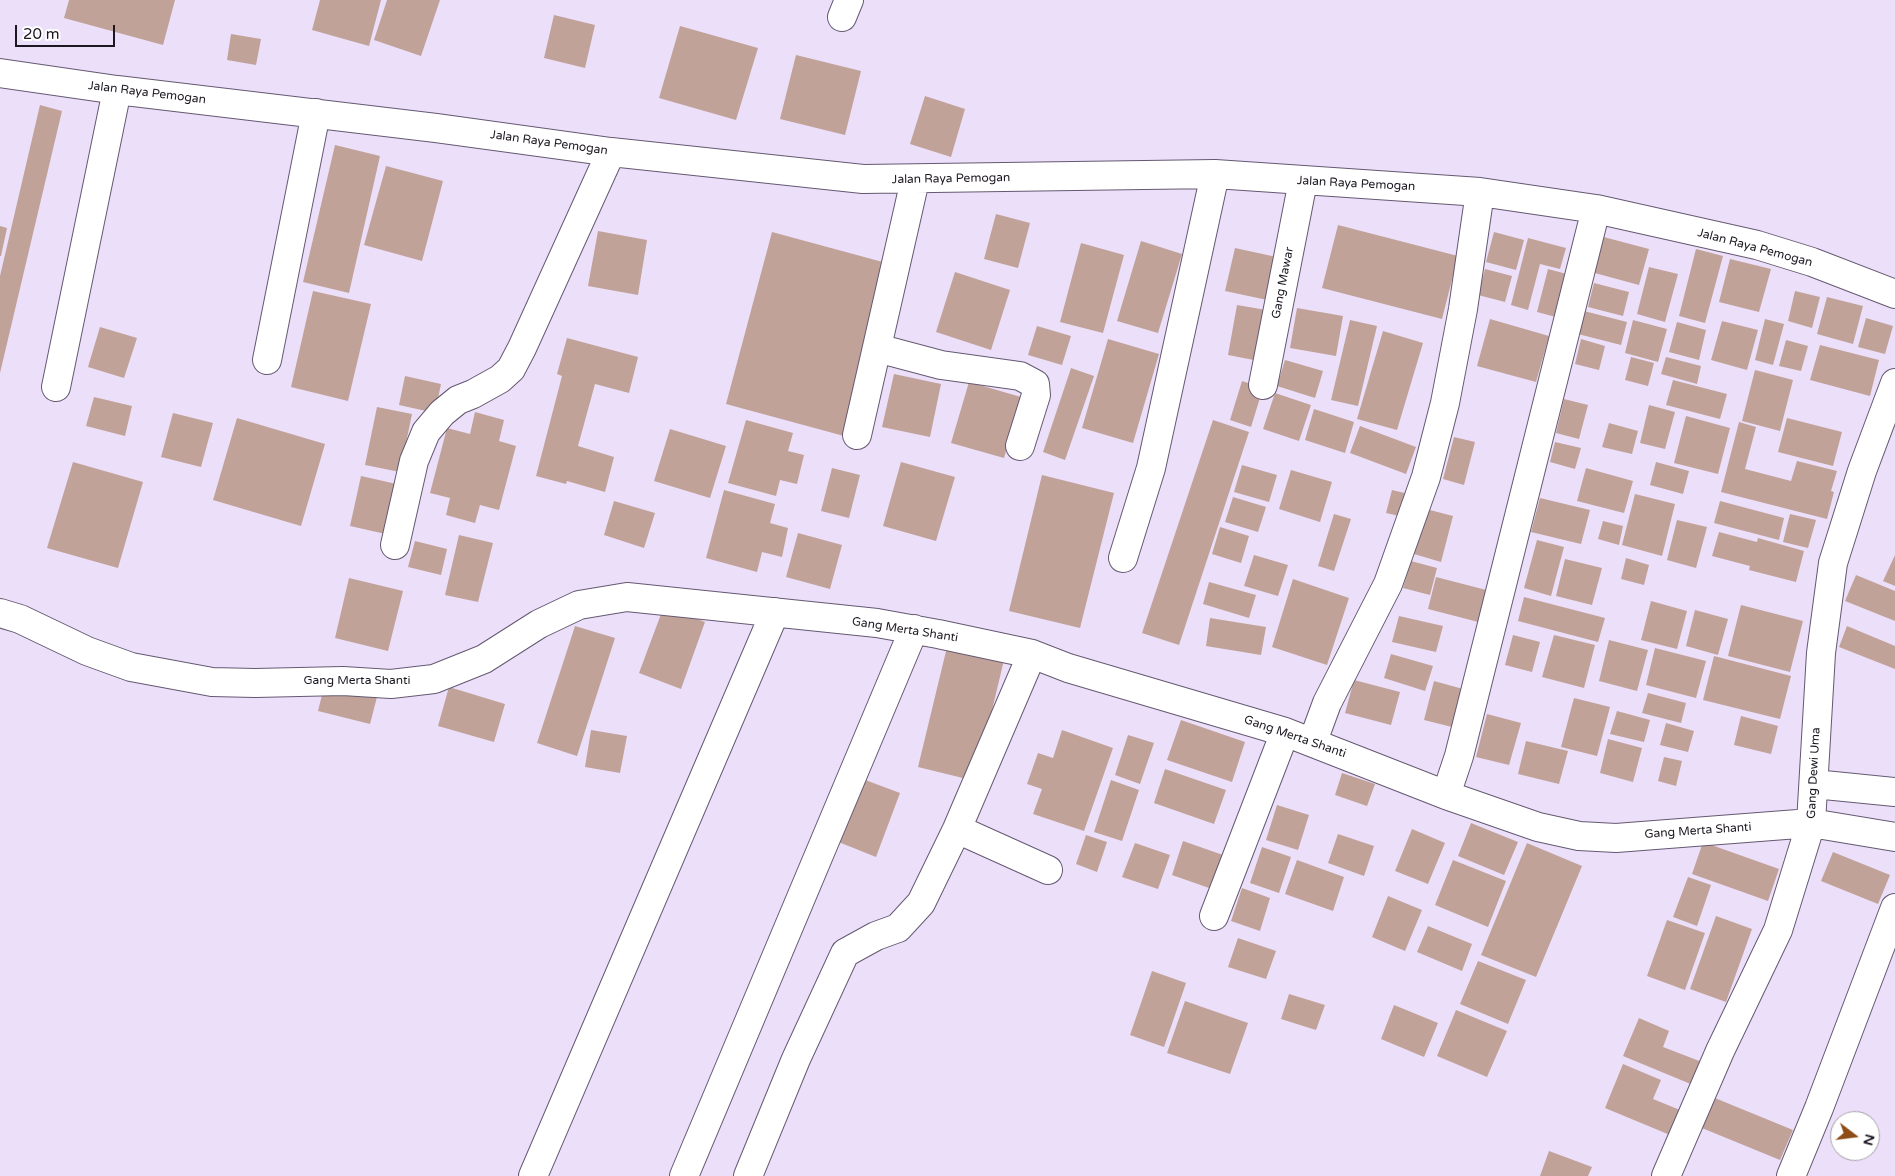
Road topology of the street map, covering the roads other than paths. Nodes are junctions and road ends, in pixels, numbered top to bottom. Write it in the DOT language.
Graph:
graph roads {
  1 [pos="0,74"];
  2 [pos="117,90"];
  3 [pos="316,113"];
  4 [pos="611,152"];
  5 [pos="1215,174"];
  6 [pos="915,180"];
  7 [pos="1303,181"];
  8 [pos="1480,192"];
  9 [pos="1596,209"];
  10 [pos="1895,294"];
  11 [pos="877,348"];
  12 [pos="268,360"];
  13 [pos="1895,383"];
  14 [pos="1263,385"];
  15 [pos="56,388"];
  16 [pos="857,434"];
  17 [pos="1020,446"];
  18 [pos="395,545"];
  19 [pos="1124,558"];
  20 [pos="776,612"];
  21 [pos="0,613"];
  22 [pos="914,630"];
  23 [pos="1032,654"];
  24 [pos="1285,732"];
  25 [pos="1314,737"];
  26 [pos="1814,784"];
  27 [pos="1447,791"];
  28 [pos="1895,792"];
  29 [pos="1812,823"];
  30 [pos="957,829"];
  31 [pos="1895,837"];
  32 [pos="1048,870"];
  33 [pos="1895,908"];
  34 [pos="1214,916"];
  35 [pos="533,1176"];
  36 [pos="684,1176"];
  37 [pos="748,1176"];
  38 [pos="1666,1176"];
  39 [pos="1791,1176"];
  1 -- 2 [label="street, Jalan Raya Pemogan"];
  2 -- 3 [label="street, Jalan Raya Pemogan"];
  2 -- 15 [label="street"];
  3 -- 4 [label="street, Jalan Raya Pemogan"];
  3 -- 12 [label="street"];
  4 -- 6 [label="street, Jalan Raya Pemogan"];
  4 -- 18 [label="street"];
  5 -- 6 [label="street, Jalan Raya Pemogan"];
  5 -- 7 [label="street, Jalan Raya Pemogan"];
  5 -- 19 [label="street"];
  6 -- 11 [label="street"];
  7 -- 8 [label="street, Jalan Raya Pemogan"];
  7 -- 14 [label="street, Gang Mawar"];
  8 -- 9 [label="street, Jalan Raya Pemogan"];
  8 -- 25 [label="street"];
  9 -- 10 [label="street, Jalan Raya Pemogan"];
  9 -- 27 [label="street"];
  11 -- 16 [label="street"];
  11 -- 17 [label="street"];
  13 -- 26 [label="street, Gang Dewi Uma"];
  20 -- 21 [label="street, Gang Merta Shanti"];
  20 -- 22 [label="street, Gang Merta Shanti"];
  20 -- 35 [label="street"];
  22 -- 23 [label="street, Gang Merta Shanti"];
  22 -- 36 [label="street"];
  23 -- 24 [label="street, Gang Merta Shanti"];
  23 -- 30 [label="street"];
  24 -- 25 [label="street, Gang Merta Shanti"];
  24 -- 34 [label="street"];
  25 -- 27 [label="street, Gang Merta Shanti"];
  26 -- 28 [label="street"];
  26 -- 29 [label="street, Gang Dewi Uma"];
  27 -- 29 [label="street, Gang Merta Shanti"];
  29 -- 31 [label="street, Gang Merta Shanti"];
  29 -- 38 [label="street, Gang Dewi Uma"];
  30 -- 32 [label="street"];
  30 -- 37 [label="street"];
  33 -- 39 [label="street"];
}
